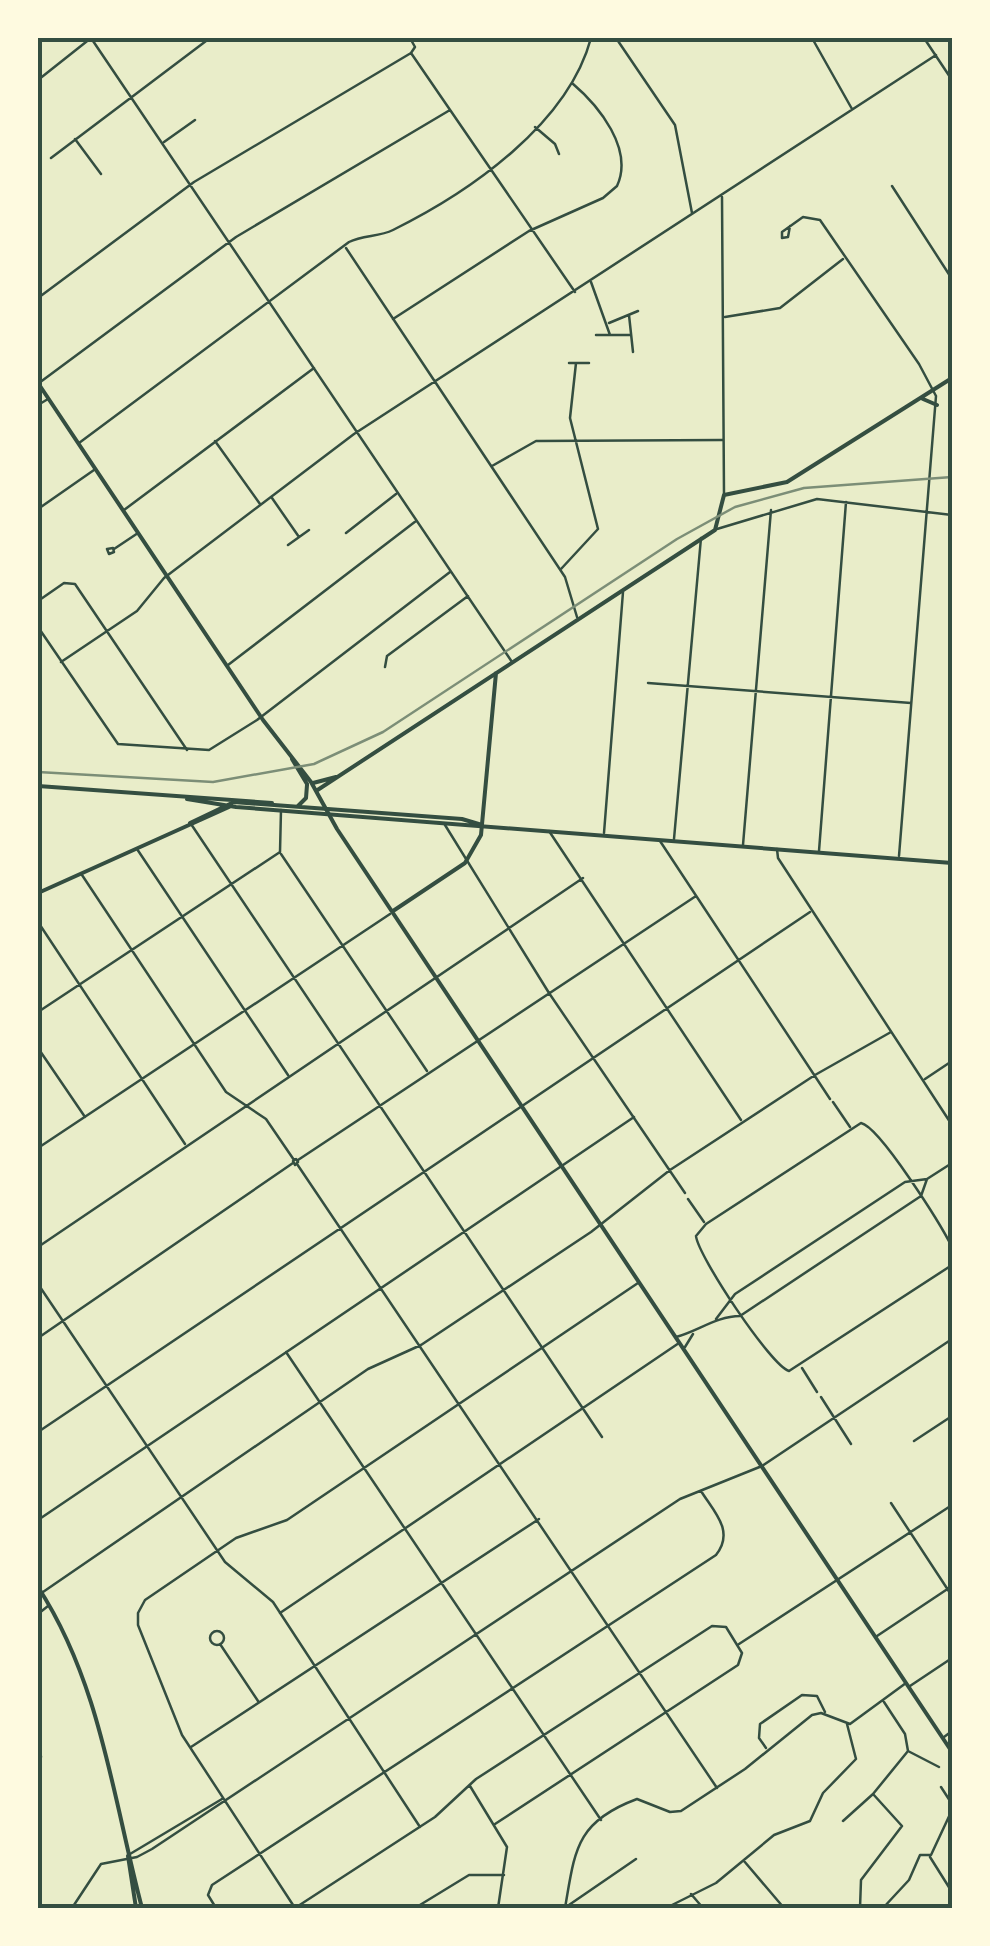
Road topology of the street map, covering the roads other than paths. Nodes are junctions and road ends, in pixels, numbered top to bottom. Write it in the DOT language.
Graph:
graph roads {
  1 [pos="91,38"];
  2 [pos="210,38"];
  3 [pos="410,38"];
  4 [pos="591,38"];
  5 [pos="616,38"];
  6 [pos="812,38"];
  7 [pos="924,38"];
  8 [pos="411,53"];
  9 [pos="936,55"];
  10 [pos="38,80"];
  11 [pos="952,80"];
  12 [pos="572,83"];
  13 [pos="131,97"];
  14 [pos="450,110"];
  15 [pos="853,110"];
  16 [pos="195,120"];
  17 [pos="534,127"];
  18 [pos="75,139"];
  19 [pos="162,142"];
  20 [pos="559,154"];
  21 [pos="52,158"];
  22 [pos="492,171"];
  23 [pos="101,174"];
  24 [pos="190,184"];
  25 [pos="892,186"];
  26 [pos="721,197"];
  27 [pos="692,215"];
  28 [pos="790,226"];
  29 [pos="532,230"];
  30 [pos="230,242"];
  31 [pos="344,246"];
  32 [pos="844,259"];
  33 [pos="952,279"];
  34 [pos="590,281"];
  35 [pos="575,292"];
  36 [pos="38,298"];
  37 [pos="269,302"];
  38 [pos="638,311"];
  39 [pos="629,315"];
  40 [pos="724,317"];
  41 [pos="392,320"];
  42 [pos="608,324"];
  43 [pos="596,336"];
  44 [pos="610,336"];
  45 [pos="633,336"];
  46 [pos="633,352"];
  47 [pos="569,362"];
  48 [pos="576,363"];
  49 [pos="588,363"];
  50 [pos="314,368"];
  51 [pos="952,378"];
  52 [pos="38,384"];
  53 [pos="434,384"];
  54 [pos="934,390"];
  55 [pos="48,399"];
  56 [pos="918,400"];
  57 [pos="38,404"];
  58 [pos="936,405"];
  59 [pos="358,433"];
  60 [pos="576,440"];
  61 [pos="723,440"];
  62 [pos="215,441"];
  63 [pos="78,444"];
  64 [pos="491,467"];
  65 [pos="95,470"];
  66 [pos="398,492"];
  67 [pos="724,496"];
  68 [pos="272,497"];
  69 [pos="846,502"];
  70 [pos="260,505"];
  71 [pos="38,509"];
  72 [pos="123,510"];
  73 [pos="771,510"];
  74 [pos="929,512"];
  75 [pos="952,515"];
  76 [pos="417,520"];
  77 [pos="309,530"];
  78 [pos="715,530"];
  79 [pos="346,532"];
  80 [pos="138,533"];
  81 [pos="299,536"];
  82 [pos="701,538"];
  83 [pos="288,545"];
  84 [pos="690,545"];
  85 [pos="114,549"];
  86 [pos="698,554"];
  87 [pos="560,570"];
  88 [pos="452,571"];
  89 [pos="166,576"];
  90 [pos="623,588"];
  91 [pos="468,596"];
  92 [pos="38,601"];
  93 [pos="578,618"];
  94 [pos="38,627"];
  95 [pos="106,631"];
  96 [pos="61,662"];
  97 [pos="512,662"];
  98 [pos="227,666"];
  99 [pos="385,667"];
  100 [pos="496,672"];
  101 [pos="648,683"];
  102 [pos="688,684"];
  103 [pos="756,690"];
  104 [pos="830,696"];
  105 [pos="913,704"];
  106 [pos="261,716"];
  107 [pos="179,740"];
  108 [pos="173,750"];
  109 [pos="188,751"];
  110 [pos="341,775"];
  111 [pos="309,784"];
  112 [pos="38,786"];
  113 [pos="315,791"];
  114 [pos="188,799"];
  115 [pos="202,802"];
  116 [pos="223,805"];
  117 [pos="230,806"];
  118 [pos="297,806"];
  119 [pos="281,808"];
  120 [pos="328,811"];
  121 [pos="206,813"];
  122 [pos="190,823"];
  123 [pos="445,824"];
  124 [pos="482,825"];
  125 [pos="548,830"];
  126 [pos="604,835"];
  127 [pos="658,839"];
  128 [pos="673,840"];
  129 [pos="743,846"];
  130 [pos="136,848"];
  131 [pos="777,849"];
  132 [pos="280,852"];
  133 [pos="818,852"];
  134 [pos="899,859"];
  135 [pos="465,863"];
  136 [pos="952,863"];
  137 [pos="81,873"];
  138 [pos="582,878"];
  139 [pos="232,885"];
  140 [pos="38,894"];
  141 [pos="696,896"];
  142 [pos="393,912"];
  143 [pos="810,912"];
  144 [pos="182,918"];
  145 [pos="38,922"];
  146 [pos="508,928"];
  147 [pos="625,943"];
  148 [pos="342,945"];
  149 [pos="132,951"];
  150 [pos="739,959"];
  151 [pos="436,976"];
  152 [pos="294,978"];
  153 [pos="79,985"];
  154 [pos="548,993"];
  155 [pos="666,1008"];
  156 [pos="386,1009"];
  157 [pos="244,1010"];
  158 [pos="38,1012"];
  159 [pos="891,1032"];
  160 [pos="479,1040"];
  161 [pos="338,1042"];
  162 [pos="194,1044"];
  163 [pos="38,1048"];
  164 [pos="592,1057"];
  165 [pos="952,1062"];
  166 [pos="429,1073"];
  167 [pos="815,1074"];
  168 [pos="289,1076"];
  169 [pos="142,1079"];
  170 [pos="924,1080"];
  171 [pos="521,1104"];
  172 [pos="244,1106"];
  173 [pos="380,1106"];
  174 [pos="85,1116"];
  175 [pos="634,1117"];
  176 [pos="743,1122"];
  177 [pos="952,1125"];
  178 [pos="851,1128"];
  179 [pos="186,1145"];
  180 [pos="38,1148"];
  181 [pos="295,1162"];
  182 [pos="952,1163"];
  183 [pos="562,1164"];
  184 [pos="423,1170"];
  185 [pos="670,1170"];
  186 [pos="910,1180"];
  187 [pos="927,1180"];
  188 [pos="684,1193"];
  189 [pos="921,1196"];
  190 [pos="688,1199"];
  191 [pos="600,1223"];
  192 [pos="706,1224"];
  193 [pos="340,1225"];
  194 [pos="463,1230"];
  195 [pos="38,1247"];
  196 [pos="952,1247"];
  197 [pos="952,1265"];
  198 [pos="640,1282"];
  199 [pos="38,1284"];
  200 [pos="380,1286"];
  201 [pos="503,1290"];
  202 [pos="729,1300"];
  203 [pos="740,1316"];
  204 [pos="716,1320"];
  205 [pos="62,1322"];
  206 [pos="693,1334"];
  207 [pos="38,1338"];
  208 [pos="952,1339"];
  209 [pos="678,1340"];
  210 [pos="421,1345"];
  211 [pos="542,1348"];
  212 [pos="684,1348"];
  213 [pos="286,1350"];
  214 [pos="801,1367"];
  215 [pos="106,1386"];
  216 [pos="818,1392"];
  217 [pos="821,1397"];
  218 [pos="320,1402"];
  219 [pos="460,1402"];
  220 [pos="580,1408"];
  221 [pos="952,1416"];
  222 [pos="834,1417"];
  223 [pos="38,1432"];
  224 [pos="602,1437"];
  225 [pos="914,1441"];
  226 [pos="852,1444"];
  227 [pos="146,1445"];
  228 [pos="501,1462"];
  229 [pos="762,1466"];
  230 [pos="366,1467"];
  231 [pos="700,1490"];
  232 [pos="181,1497"];
  233 [pos="891,1503"];
  234 [pos="952,1504"];
  235 [pos="539,1519"];
  236 [pos="38,1520"];
  237 [pos="406,1528"];
  238 [pos="910,1533"];
  239 [pos="218,1551"];
  240 [pos="573,1570"];
  241 [pos="838,1580"];
  242 [pos="442,1582"];
  243 [pos="38,1587"];
  244 [pos="950,1587"];
  245 [pos="42,1593"];
  246 [pos="952,1596"];
  247 [pos="49,1605"];
  248 [pos="280,1612"];
  249 [pos="38,1614"];
  250 [pos="610,1624"];
  251 [pos="476,1633"];
  252 [pos="876,1636"];
  253 [pos="220,1644"];
  254 [pos="738,1645"];
  255 [pos="952,1658"];
  256 [pos="315,1666"];
  257 [pos="640,1673"];
  258 [pos="908,1685"];
  259 [pos="512,1688"];
  260 [pos="883,1701"];
  261 [pos="258,1702"];
  262 [pos="667,1712"];
  263 [pos="825,1714"];
  264 [pos="348,1717"];
  265 [pos="847,1724"];
  266 [pos="952,1731"];
  267 [pos="544,1735"];
  268 [pos="38,1738"];
  269 [pos="943,1738"];
  270 [pos="190,1748"];
  271 [pos="767,1749"];
  272 [pos="908,1750"];
  273 [pos="952,1752"];
  274 [pos="42,1757"];
  275 [pos="938,1767"];
  276 [pos="384,1772"];
  277 [pos="570,1775"];
  278 [pos="469,1785"];
  279 [pos="941,1787"];
  280 [pos="717,1788"];
  281 [pos="873,1794"];
  282 [pos="223,1799"];
  283 [pos="952,1807"];
  284 [pos="186,1819"];
  285 [pos="600,1820"];
  286 [pos="842,1821"];
  287 [pos="496,1824"];
  288 [pos="190,1825"];
  289 [pos="420,1827"];
  290 [pos="160,1836"];
  291 [pos="164,1841"];
  292 [pos="259,1854"];
  293 [pos="128,1856"];
  294 [pos="930,1856"];
  295 [pos="636,1859"];
  296 [pos="743,1860"];
  297 [pos="504,1875"];
  298 [pos="568,1889"];
  299 [pos="690,1892"];
  300 [pos="952,1892"];
  301 [pos="581,1897"];
  302 [pos="138,1907"];
  303 [pos="72,1908"];
  304 [pos="216,1908"];
  305 [pos="295,1908"];
  306 [pos="415,1908"];
  307 [pos="498,1908"];
  308 [pos="565,1908"];
  309 [pos="666,1908"];
  310 [pos="703,1908"];
  311 [pos="784,1908"];
  312 [pos="860,1908"];
  313 [pos="883,1908"];
  1 -- 10 [label="street"];
  1 -- 13 [label="street"];
  2 -- 13 [label="street"];
  3 -- 8 [label="street"];
  4 -- 12 [label="street"];
  5 -- 27 [label="street"];
  6 -- 15 [label="street"];
  7 -- 9 [label="street"];
  8 -- 14 [label="street"];
  8 -- 24 [label="street"];
  9 -- 11 [label="street"];
  9 -- 15 [label="street"];
  12 -- 17 [label="street"];
  12 -- 29 [label="street"];
  13 -- 18 [label="street"];
  13 -- 19 [label="street"];
  14 -- 22 [label="street"];
  14 -- 30 [label="street"];
  15 -- 26 [label="street"];
  16 -- 19 [label="street"];
  17 -- 20 [label="street"];
  17 -- 22 [label="street"];
  18 -- 21 [label="street"];
  18 -- 23 [label="street"];
  19 -- 24 [label="street"];
  22 -- 29 [label="street"];
  22 -- 31 [label="street"];
  24 -- 30 [label="street"];
  24 -- 36 [label="street"];
  25 -- 33 [label="street"];
  26 -- 27 [label="street"];
  26 -- 40 [label="street"];
  27 -- 34 [label="street"];
  28 -- 32 [label="street"];
  29 -- 35 [label="street"];
  29 -- 41 [label="street"];
  30 -- 37 [label="street"];
  30 -- 52 [label="street"];
  31 -- 37 [label="street"];
  31 -- 41 [label="street"];
  32 -- 40 [label="street"];
  32 -- 54 [label="street"];
  34 -- 35 [label="street"];
  34 -- 42 [label="street"];
  35 -- 53 [label="street"];
  37 -- 50 [label="street"];
  37 -- 63 [label="street"];
  38 -- 39 [label="street"];
  39 -- 42 [label="street"];
  39 -- 45 [label="street"];
  40 -- 61 [label="street"];
  41 -- 53 [label="street"];
  42 -- 44 [label="street"];
  43 -- 44 [label="street"];
  44 -- 45 [label="street"];
  45 -- 46 [label="street"];
  47 -- 48 [label="street"];
  48 -- 49 [label="street"];
  48 -- 60 [label="street"];
  50 -- 59 [label="street"];
  50 -- 62 [label="street"];
  51 -- 54 [label="main road"];
  52 -- 55 [label="main road"];
  53 -- 59 [label="street"];
  53 -- 64 [label="street"];
  54 -- 56 [label="main road"];
  54 -- 58 [label="street"];
  55 -- 57 [label="street"];
  55 -- 63 [label="main road"];
  56 -- 58 [label="main road"];
  56 -- 67 [label="main road"];
  58 -- 74 [label="street"];
  59 -- 66 [label="street"];
  59 -- 68 [label="street"];
  60 -- 61 [label="street"];
  60 -- 64 [label="street"];
  60 -- 87 [label="street"];
  61 -- 67 [label="street"];
  62 -- 70 [label="street"];
  62 -- 72 [label="street"];
  63 -- 65 [label="main road"];
  64 -- 87 [label="street"];
  65 -- 71 [label="street"];
  65 -- 72 [label="main road"];
  66 -- 76 [label="street"];
  66 -- 79 [label="street"];
  67 -- 78 [label="main road"];
  68 -- 70 [label="street"];
  68 -- 81 [label="street"];
  69 -- 73 [label="street"];
  69 -- 74 [label="street"];
  69 -- 104 [label="street"];
  70 -- 89 [label="street"];
  72 -- 80 [label="main road"];
  73 -- 78 [label="street"];
  73 -- 103 [label="street"];
  74 -- 75 [label="street"];
  74 -- 105 [label="street"];
  76 -- 88 [label="street"];
  76 -- 98 [label="street"];
  77 -- 81 [label="street"];
  78 -- 82 [label="main road"];
  80 -- 85 [label="street"];
  80 -- 89 [label="main road"];
  81 -- 83 [label="street"];
  82 -- 84 [label="main road"];
  82 -- 86 [label="street"];
  84 -- 86 [label="street"];
  84 -- 90 [label="main road"];
  86 -- 102 [label="street"];
  87 -- 93 [label="street"];
  88 -- 91 [label="street"];
  88 -- 106 [label="street"];
  89 -- 95 [label="street"];
  89 -- 98 [label="main road"];
  90 -- 93 [label="main road"];
  90 -- 126 [label="street"];
  91 -- 97 [label="street"];
  91 -- 99 [label="street"];
  92 -- 95 [label="street"];
  93 -- 97 [label="main road"];
  94 -- 96 [label="street"];
  95 -- 96 [label="street"];
  95 -- 107 [label="street"];
  96 -- 108 [label="street"];
  97 -- 100 [label="main road"];
  98 -- 106 [label="main road"];
  100 -- 110 [label="main road"];
  100 -- 124 [label="main road"];
  101 -- 102 [label="street"];
  102 -- 103 [label="street"];
  102 -- 128 [label="street"];
  103 -- 104 [label="street"];
  103 -- 129 [label="street"];
  104 -- 105 [label="street"];
  104 -- 133 [label="street"];
  105 -- 134 [label="street"];
  106 -- 109 [label="street"];
  106 -- 111 [label="main road"];
  107 -- 108 [label="street"];
  107 -- 109 [label="street"];
  108 -- 109 [label="street"];
  110 -- 111 [label="main road"];
  110 -- 113 [label="main road"];
  111 -- 113 [label="main road"];
  111 -- 118 [label="main road"];
  112 -- 114 [label="main road"];
  113 -- 120 [label="main road"];
  114 -- 115 [label="main road"];
  114 -- 119 [label="main road"];
  115 -- 116 [label="main road"];
  115 -- 121 [label="main road"];
  116 -- 117 [label="main road"];
  116 -- 119 [label="main road"];
  116 -- 121 [label="main road"];
  117 -- 119 [label="main road"];
  117 -- 122 [label="main road"];
  118 -- 119 [label="main road"];
  118 -- 120 [label="main road"];
  119 -- 120 [label="main road"];
  119 -- 132 [label="street"];
  120 -- 123 [label="main road"];
  120 -- 124 [label="main road"];
  120 -- 142 [label="main road"];
  121 -- 122 [label="main road"];
  122 -- 130 [label="main road"];
  122 -- 139 [label="street"];
  123 -- 124 [label="main road"];
  123 -- 135 [label="street"];
  124 -- 125 [label="main road"];
  124 -- 135 [label="main road"];
  125 -- 126 [label="main road"];
  125 -- 138 [label="street"];
  126 -- 127 [label="main road"];
  127 -- 128 [label="main road"];
  127 -- 141 [label="street"];
  128 -- 129 [label="main road"];
  129 -- 131 [label="main road"];
  130 -- 137 [label="main road"];
  130 -- 144 [label="street"];
  131 -- 133 [label="main road"];
  131 -- 143 [label="street"];
  132 -- 139 [label="street"];
  132 -- 148 [label="street"];
  133 -- 134 [label="main road"];
  134 -- 136 [label="main road"];
  135 -- 142 [label="main road"];
  135 -- 146 [label="street"];
  137 -- 140 [label="main road"];
  137 -- 149 [label="street"];
  138 -- 146 [label="street"];
  138 -- 147 [label="street"];
  139 -- 144 [label="street"];
  139 -- 152 [label="street"];
  141 -- 147 [label="street"];
  141 -- 150 [label="street"];
  142 -- 148 [label="street"];
  142 -- 151 [label="main road"];
  143 -- 150 [label="street"];
  143 -- 159 [label="street"];
  144 -- 149 [label="street"];
  144 -- 157 [label="street"];
  145 -- 153 [label="street"];
  146 -- 151 [label="street"];
  146 -- 154 [label="street"];
  147 -- 154 [label="street"];
  147 -- 155 [label="street"];
  148 -- 152 [label="street"];
  148 -- 156 [label="street"];
  149 -- 153 [label="street"];
  149 -- 162 [label="street"];
  150 -- 155 [label="street"];
  150 -- 167 [label="street"];
  151 -- 156 [label="street"];
  151 -- 160 [label="main road"];
  152 -- 157 [label="street"];
  152 -- 161 [label="street"];
  153 -- 158 [label="street"];
  153 -- 169 [label="street"];
  154 -- 160 [label="street"];
  154 -- 164 [label="street"];
  155 -- 164 [label="street"];
  155 -- 176 [label="street"];
  156 -- 161 [label="street"];
  156 -- 166 [label="street"];
  157 -- 162 [label="street"];
  157 -- 168 [label="street"];
  159 -- 167 [label="street"];
  159 -- 170 [label="street"];
  160 -- 166 [label="street"];
  160 -- 171 [label="main road"];
  161 -- 168 [label="street"];
  161 -- 173 [label="street"];
  162 -- 169 [label="street"];
  162 -- 172 [label="street"];
  163 -- 174 [label="street"];
  164 -- 171 [label="street"];
  164 -- 175 [label="street"];
  165 -- 170 [label="street"];
  166 -- 173 [label="street"];
  167 -- 176 [label="street"];
  167 -- 178 [label="street"];
  168 -- 172 [label="street"];
  169 -- 174 [label="street"];
  169 -- 179 [label="street"];
  170 -- 177 [label="street"];
  171 -- 183 [label="main road"];
  171 -- 184 [label="street"];
  172 -- 179 [label="street"];
  172 -- 181 [label="street"];
  173 -- 181 [label="street"];
  173 -- 184 [label="street"];
  174 -- 180 [label="street"];
  175 -- 183 [label="street"];
  175 -- 185 [label="street"];
  176 -- 185 [label="street"];
  178 -- 186 [label="street"];
  178 -- 192 [label="street"];
  179 -- 195 [label="street"];
  181 -- 193 [label="street"];
  181 -- 205 [label="street"];
  182 -- 187 [label="street"];
  183 -- 191 [label="main road"];
  183 -- 194 [label="street"];
  184 -- 193 [label="street"];
  184 -- 194 [label="street"];
  185 -- 188 [label="street"];
  185 -- 191 [label="street"];
  186 -- 187 [label="street"];
  186 -- 189 [label="street"];
  186 -- 202 [label="street"];
  187 -- 189 [label="street"];
  189 -- 196 [label="street"];
  189 -- 203 [label="street"];
  190 -- 192 [label="street"];
  191 -- 198 [label="main road"];
  191 -- 201 [label="street"];
  192 -- 202 [label="street"];
  193 -- 200 [label="street"];
  193 -- 215 [label="street"];
  194 -- 200 [label="street"];
  194 -- 201 [label="street"];
  197 -- 214 [label="street"];
  198 -- 209 [label="main road"];
  198 -- 211 [label="street"];
  199 -- 205 [label="street"];
  200 -- 210 [label="street"];
  200 -- 213 [label="street"];
  201 -- 210 [label="street"];
  201 -- 211 [label="street"];
  202 -- 203 [label="street"];
  202 -- 204 [label="street"];
  203 -- 204 [label="street"];
  203 -- 214 [label="street"];
  204 -- 206 [label="street"];
  205 -- 207 [label="street"];
  205 -- 215 [label="street"];
  206 -- 209 [label="street"];
  206 -- 212 [label="street"];
  208 -- 222 [label="street"];
  209 -- 212 [label="main road"];
  209 -- 220 [label="street"];
  210 -- 218 [label="street"];
  210 -- 219 [label="street"];
  211 -- 219 [label="street"];
  211 -- 220 [label="street"];
  212 -- 229 [label="main road"];
  213 -- 218 [label="street"];
  213 -- 227 [label="street"];
  214 -- 216 [label="street"];
  215 -- 223 [label="street"];
  215 -- 227 [label="street"];
  217 -- 222 [label="street"];
  218 -- 230 [label="street"];
  218 -- 232 [label="street"];
  219 -- 228 [label="street"];
  219 -- 230 [label="street"];
  220 -- 224 [label="street"];
  220 -- 228 [label="street"];
  221 -- 225 [label="street"];
  222 -- 226 [label="street"];
  222 -- 229 [label="street"];
  227 -- 232 [label="street"];
  227 -- 236 [label="street"];
  228 -- 235 [label="street"];
  228 -- 237 [label="street"];
  229 -- 231 [label="street"];
  229 -- 241 [label="main road"];
  230 -- 237 [label="street"];
  230 -- 239 [label="street"];
  231 -- 240 [label="street"];
  231 -- 250 [label="street"];
  232 -- 239 [label="street"];
  232 -- 245 [label="street"];
  233 -- 238 [label="street"];
  234 -- 238 [label="street"];
  235 -- 240 [label="street"];
  235 -- 242 [label="street"];
  237 -- 242 [label="street"];
  237 -- 248 [label="street"];
  238 -- 241 [label="street"];
  238 -- 244 [label="street"];
  239 -- 248 [label="street"];
  239 -- 270 [label="street"];
  240 -- 250 [label="street"];
  240 -- 251 [label="street"];
  241 -- 252 [label="main road"];
  241 -- 254 [label="street"];
  242 -- 251 [label="street"];
  242 -- 256 [label="street"];
  243 -- 245 [label="main road"];
  244 -- 246 [label="street"];
  244 -- 252 [label="street"];
  245 -- 247 [label="main road"];
  247 -- 249 [label="street"];
  247 -- 293 [label="main road"];
  248 -- 256 [label="street"];
  250 -- 257 [label="street"];
  250 -- 259 [label="street"];
  251 -- 259 [label="street"];
  251 -- 264 [label="street"];
  252 -- 258 [label="main road"];
  253 -- 261 [label="street"];
  254 -- 257 [label="street"];
  254 -- 262 [label="street"];
  255 -- 258 [label="street"];
  256 -- 261 [label="street"];
  256 -- 264 [label="street"];
  257 -- 262 [label="street"];
  257 -- 267 [label="street"];
  258 -- 260 [label="street"];
  258 -- 269 [label="main road"];
  259 -- 267 [label="street"];
  259 -- 276 [label="street"];
  260 -- 265 [label="street"];
  260 -- 272 [label="street"];
  261 -- 270 [label="street"];
  262 -- 277 [label="street"];
  262 -- 280 [label="street"];
  263 -- 265 [label="street"];
  263 -- 271 [label="street"];
  263 -- 271 [label="street"];
  264 -- 276 [label="street"];
  264 -- 282 [label="street"];
  265 -- 296 [label="street"];
  266 -- 269 [label="street"];
  267 -- 277 [label="street"];
  267 -- 278 [label="street"];
  268 -- 274 [label="street"];
  269 -- 273 [label="main road"];
  270 -- 282 [label="street"];
  271 -- 280 [label="street"];
  272 -- 275 [label="street"];
  272 -- 281 [label="street"];
  276 -- 289 [label="street"];
  276 -- 292 [label="street"];
  277 -- 285 [label="street"];
  277 -- 287 [label="street"];
  278 -- 287 [label="street"];
  278 -- 289 [label="street"];
  279 -- 283 [label="street"];
  280 -- 285 [label="street"];
  281 -- 286 [label="street"];
  281 -- 312 [label="street"];
  282 -- 284 [label="street"];
  282 -- 288 [label="street"];
  282 -- 292 [label="street"];
  283 -- 294 [label="street"];
  284 -- 288 [label="street"];
  284 -- 290 [label="street"];
  285 -- 298 [label="street"];
  287 -- 297 [label="street"];
  288 -- 291 [label="street"];
  289 -- 305 [label="street"];
  290 -- 291 [label="street"];
  290 -- 293 [label="street"];
  291 -- 293 [label="street"];
  292 -- 304 [label="street"];
  292 -- 305 [label="street"];
  293 -- 302 [label="main road"];
  293 -- 303 [label="street"];
  294 -- 300 [label="street"];
  294 -- 313 [label="street"];
  295 -- 301 [label="street"];
  296 -- 299 [label="street"];
  296 -- 311 [label="street"];
  297 -- 306 [label="street"];
  297 -- 307 [label="street"];
  298 -- 301 [label="street"];
  298 -- 308 [label="street"];
  299 -- 309 [label="street"];
  299 -- 310 [label="street"];
  301 -- 308 [label="street"];
}
